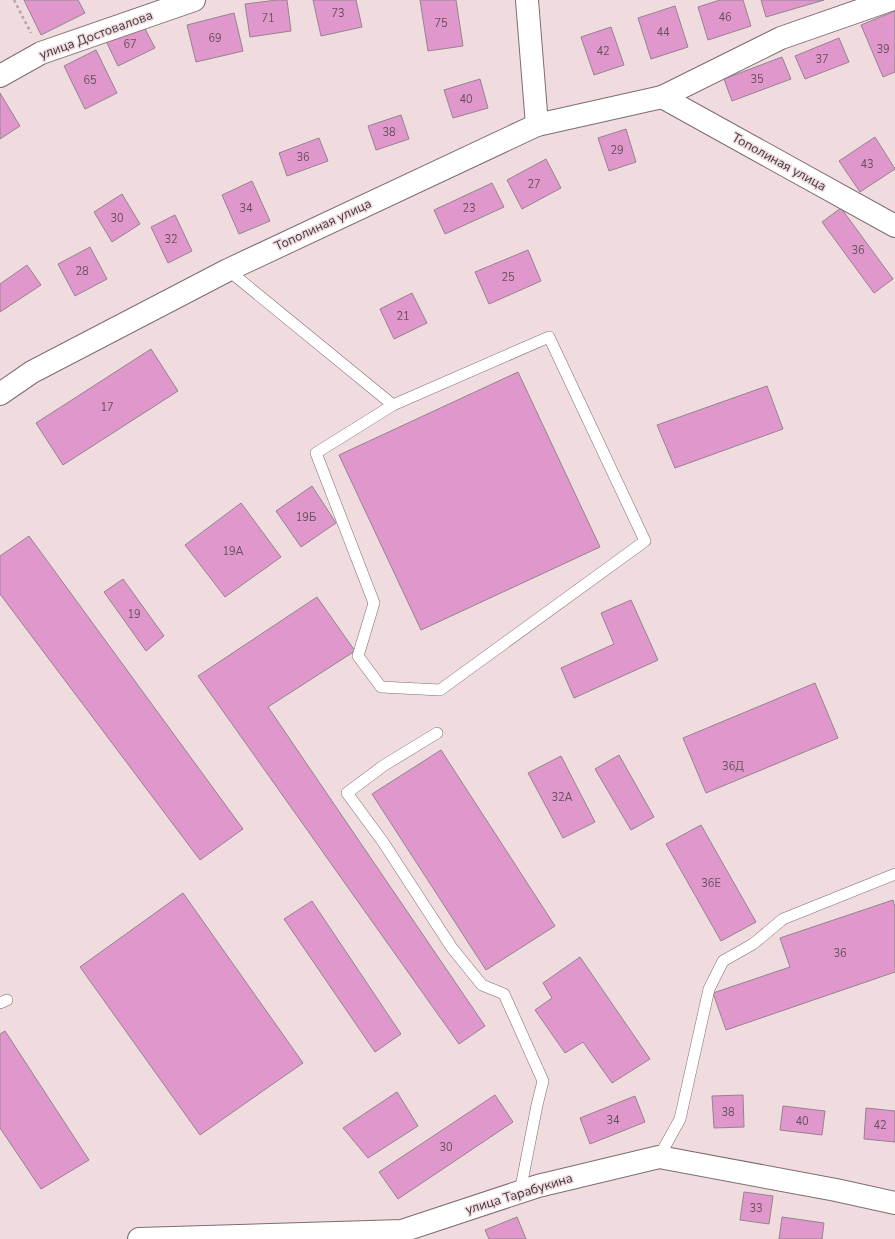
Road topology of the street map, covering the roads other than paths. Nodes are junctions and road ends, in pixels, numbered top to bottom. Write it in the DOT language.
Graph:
graph roads {
  1 [pos="194,0"];
  2 [pos="527,0"];
  3 [pos="890,0"];
  4 [pos="0,76"];
  5 [pos="662,97"];
  6 [pos="537,125"];
  7 [pos="895,226"];
  8 [pos="228,270"];
  9 [pos="0,394"];
  10 [pos="393,405"];
  11 [pos="437,733"];
  12 [pos="895,874"];
  13 [pos="659,1157"];
  14 [pos="520,1192"];
  15 [pos="895,1203"];
  16 [pos="404,1235"];
  17 [pos="139,1239"];
  1 -- 4 [label="street, улица Достовалова"];
  2 -- 6 [label="street"];
  3 -- 5 [label="street, Тополиная улица"];
  5 -- 6 [label="street, Тополиная улица"];
  5 -- 7 [label="street, Тополиная улица"];
  6 -- 8 [label="street, Тополиная улица"];
  8 -- 9 [label="street, Тополиная улица"];
  8 -- 10 [label="lane"];
  10 -- 10 [label="lane"];
  11 -- 14 [label="lane"];
  12 -- 13 [label="lane"];
  13 -- 14 [label="street, улица Тарабукина"];
  13 -- 15 [label="street, улица Тарабукина"];
  14 -- 16 [label="street, улица Тарабукина"];
  16 -- 17 [label="street, улица Тарабукина"];
}
